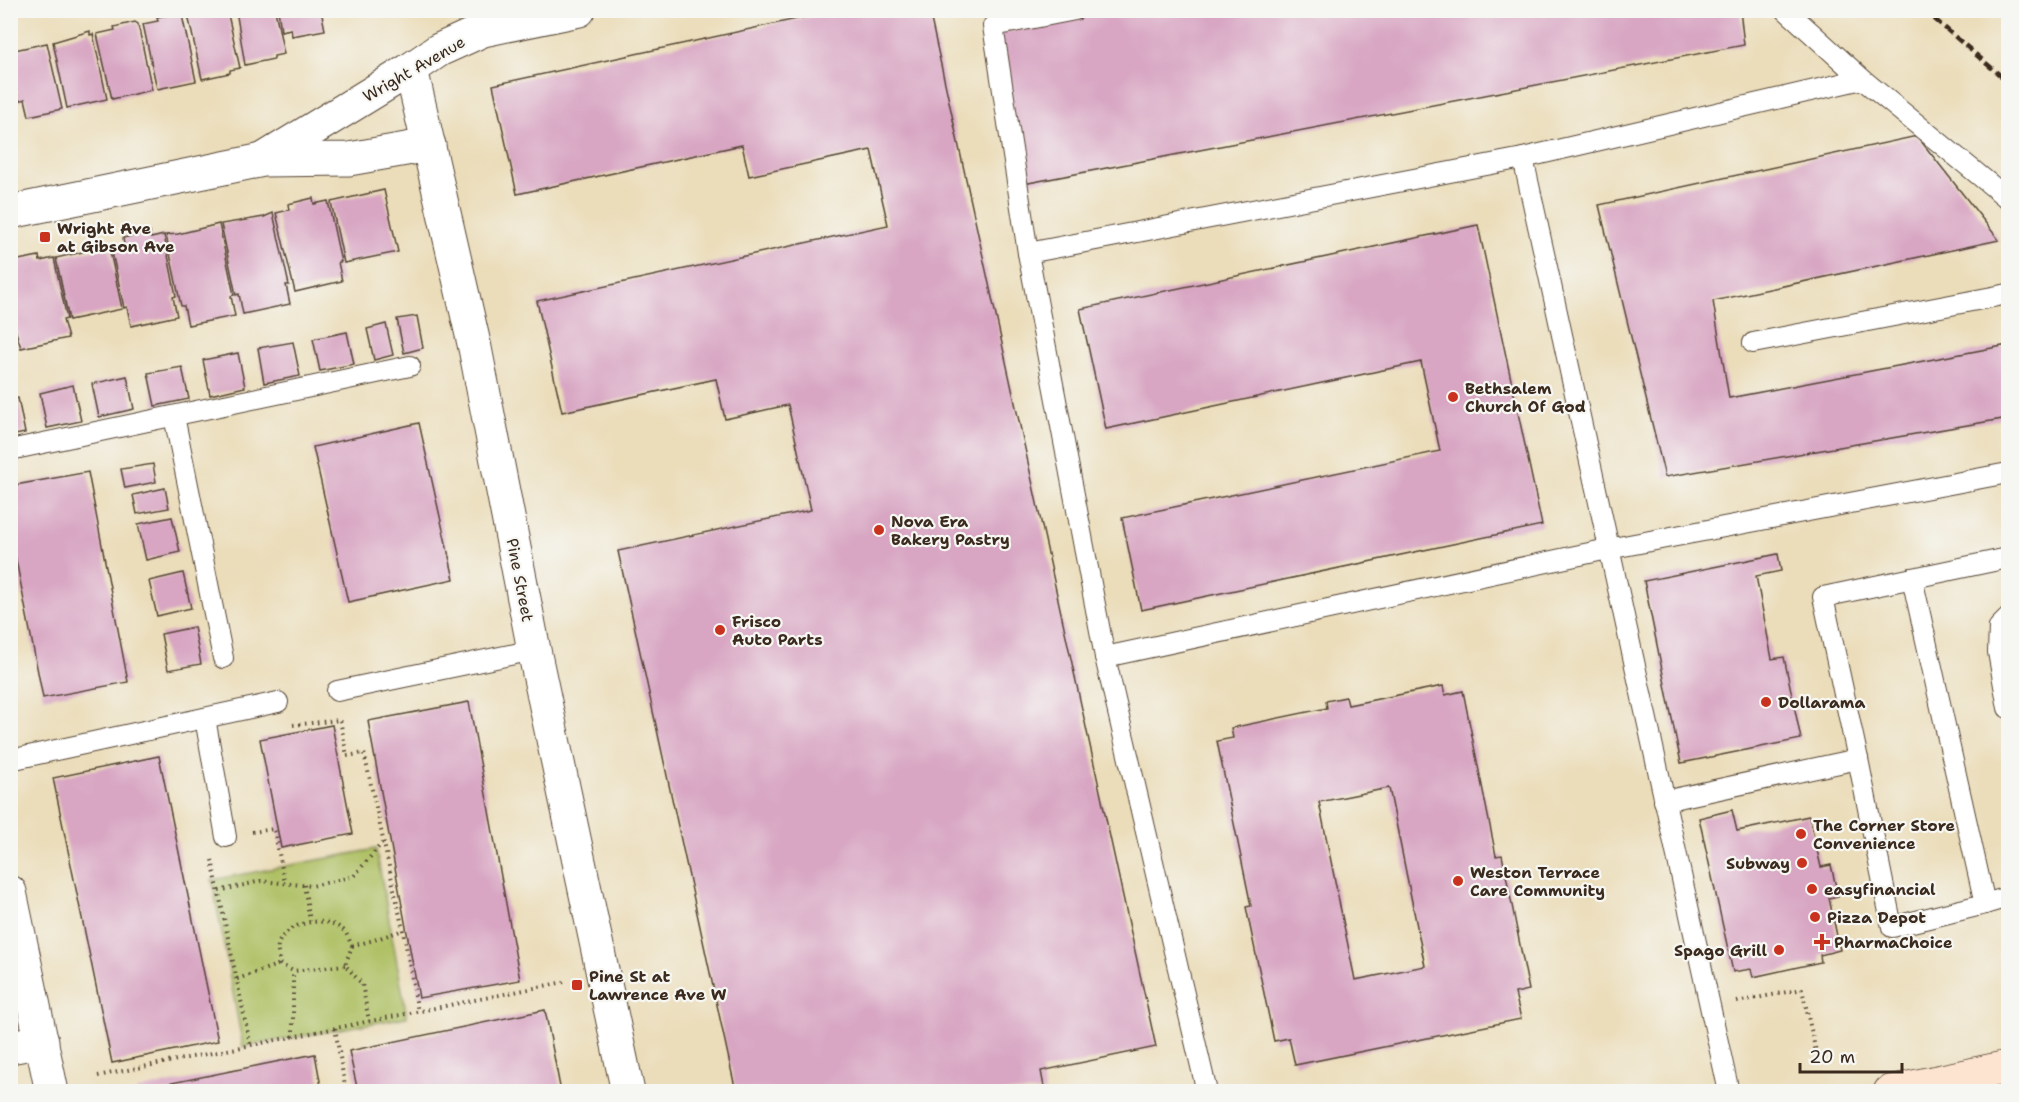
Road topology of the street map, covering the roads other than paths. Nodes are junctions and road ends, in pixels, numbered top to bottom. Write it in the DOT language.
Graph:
graph roads {
  1 [pos="579,10"];
  2 [pos="1075,10"];
  3 [pos="1786,10"];
  4 [pos="411,69"];
  5 [pos="1862,79"];
  6 [pos="429,145"];
  7 [pos="1523,158"];
  8 [pos="263,160"];
  9 [pos="2008,200"];
  10 [pos="10,212"];
  11 [pos="1028,253"];
  12 [pos="2008,294"];
  13 [pos="1754,342"];
  14 [pos="410,366"];
  15 [pos="174,416"];
  16 [pos="10,450"];
  17 [pos="2008,473"];
  18 [pos="1608,549"];
  19 [pos="2008,558"];
  20 [pos="1912,578"];
  21 [pos="2008,618"];
  22 [pos="534,650"];
  23 [pos="1105,657"];
  24 [pos="223,658"];
  25 [pos="337,691"];
  26 [pos="278,702"];
  27 [pos="2008,708"];
  28 [pos="205,718"];
  29 [pos="1858,759"];
  30 [pos="10,760"];
  31 [pos="1664,801"];
  32 [pos="235,835"];
  33 [pos="10,892"];
  34 [pos="2008,897"];
  35 [pos="1985,904"];
  36 [pos="26,1044"];
  37 [pos="2008,1067"];
  38 [pos="52,1092"];
  39 [pos="628,1092"];
  40 [pos="1206,1092"];
  41 [pos="1729,1092"];
  42 [pos="1890,1092"];
  1 -- 4 [label="street, Wright Avenue"];
  2 -- 11 [label="lane"];
  3 -- 5 [label="lane"];
  4 -- 6 [label="street, Pine Street"];
  4 -- 8 [label="street, Wright Avenue"];
  5 -- 7 [label="lane"];
  5 -- 9 [label="lane"];
  6 -- 8 [label="street, Wright Avenue"];
  6 -- 22 [label="street, Pine Street"];
  7 -- 11 [label="lane"];
  7 -- 18 [label="lane"];
  8 -- 10 [label="street, Wright Avenue"];
  11 -- 23 [label="lane"];
  12 -- 13 [label="lane"];
  14 -- 15 [label="lane"];
  15 -- 16 [label="lane"];
  15 -- 24 [label="lane"];
  17 -- 18 [label="lane"];
  18 -- 23 [label="lane"];
  18 -- 31 [label="lane"];
  19 -- 20 [label="lane"];
  20 -- 29 [label="lane"];
  20 -- 35 [label="lane"];
  21 -- 27 [label="lane"];
  22 -- 25 [label="lane"];
  22 -- 39 [label="street, Pine Street"];
  23 -- 40 [label="lane"];
  26 -- 28 [label="lane"];
  28 -- 30 [label="lane"];
  28 -- 32 [label="lane"];
  29 -- 31 [label="lane"];
  29 -- 35 [label="lane"];
  31 -- 41 [label="lane"];
  33 -- 36 [label="street"];
  34 -- 35 [label="lane"];
  36 -- 38 [label="street"];
  37 -- 42 [label="main road"];
}
